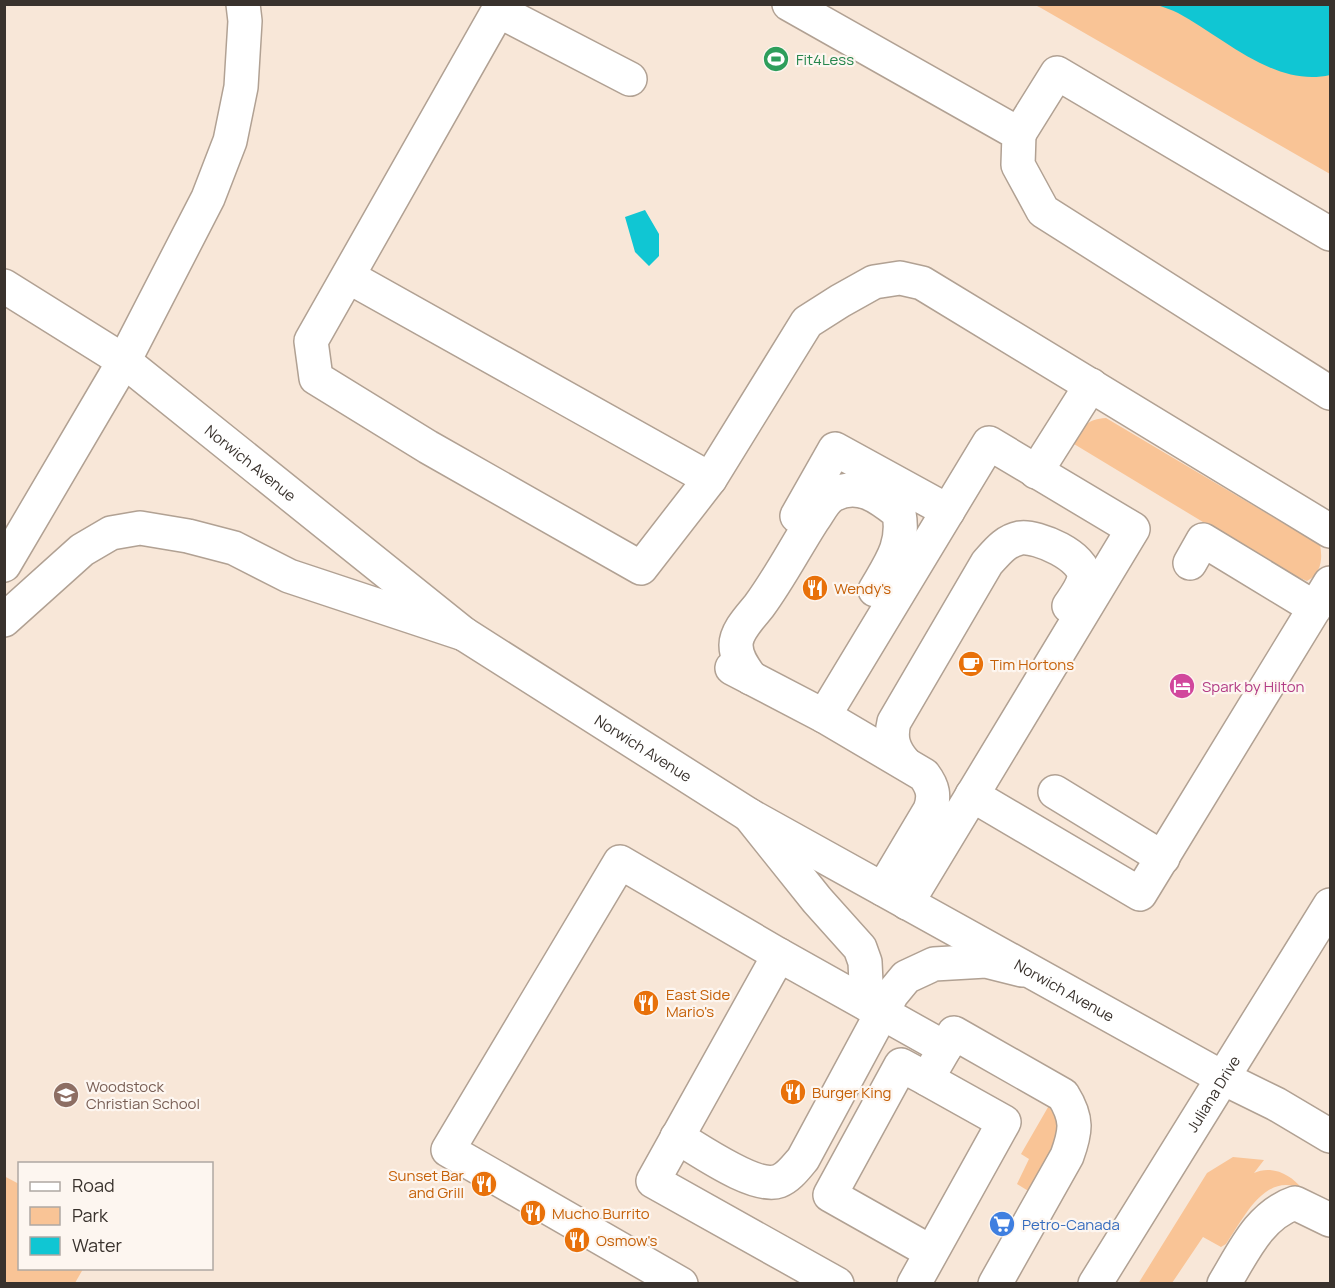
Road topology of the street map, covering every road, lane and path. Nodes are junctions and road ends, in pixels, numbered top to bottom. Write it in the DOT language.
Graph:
graph roads {
  1 [pos="243,4"];
  2 [pos="789,4"];
  3 [pos="501,8"];
  4 [pos="630,79"];
  5 [pos="1019,134"];
  6 [pos="1330,234"];
  7 [pos="349,277"];
  8 [pos="4,286"];
  9 [pos="124,361"];
  10 [pos="1091,385"];
  11 [pos="1330,393"];
  12 [pos="1036,471"];
  13 [pos="710,479"];
  14 [pos="948,511"];
  15 [pos="1330,531"];
  16 [pos="1190,563"];
  17 [pos="4,565"];
  18 [pos="1323,596"];
  19 [pos="4,620"];
  20 [pos="464,634"];
  21 [pos="751,678"];
  22 [pos="824,716"];
  23 [pos="904,762"];
  24 [pos="1055,792"];
  25 [pos="966,804"];
  26 [pos="749,815"];
  27 [pos="1163,858"];
  28 [pos="895,896"];
  29 [pos="1330,905"];
  30 [pos="779,955"];
  31 [pos="1032,972"];
  32 [pos="874,1009"];
  33 [pos="945,1048"];
  34 [pos="1223,1078"];
  35 [pos="927,1079"];
  36 [pos="1330,1136"];
  37 [pos="676,1137"];
  38 [pos="1330,1220"];
  39 [pos="931,1252"];
  40 [pos="788,1272"];
  41 [pos="681,1284"];
  42 [pos="837,1284"];
  43 [pos="914,1284"];
  44 [pos="995,1284"];
  45 [pos="1095,1284"];
  46 [pos="1224,1284"];
  1 -- 9 [label="main road"];
  2 -- 5 [label="main road"];
  3 -- 4 [label="main road"];
  3 -- 7 [label="main road"];
  5 -- 6 [label="main road"];
  5 -- 11 [label="main road"];
  7 -- 13 [label="main road"];
  7 -- 13 [label="main road"];
  8 -- 9 [label="main road, Norwich Avenue"];
  9 -- 17 [label="main road"];
  9 -- 20 [label="main road, Norwich Avenue"];
  10 -- 12 [label="main road"];
  10 -- 13 [label="main road"];
  10 -- 15 [label="main road"];
  12 -- 14 [label="main road"];
  12 -- 25 [label="main road"];
  14 -- 21 [label="main road"];
  14 -- 22 [label="main road"];
  16 -- 18 [label="main road"];
  18 -- 27 [label="main road"];
  19 -- 20 [label="main road"];
  20 -- 26 [label="main road, Norwich Avenue"];
  21 -- 22 [label="main road"];
  21 -- 22 [label="main road"];
  22 -- 23 [label="main road"];
  23 -- 25 [label="main road"];
  23 -- 28 [label="main road"];
  24 -- 27 [label="main road"];
  25 -- 27 [label="main road"];
  25 -- 28 [label="main road"];
  26 -- 28 [label="main road, Norwich Avenue"];
  26 -- 32 [label="main road"];
  28 -- 31 [label="main road, Norwich Avenue"];
  29 -- 34 [label="main road, Juliana Drive"];
  30 -- 32 [label="main road"];
  30 -- 37 [label="main road"];
  30 -- 41 [label="main road"];
  31 -- 32 [label="main road"];
  31 -- 34 [label="main road, Norwich Avenue"];
  32 -- 33 [label="main road"];
  32 -- 37 [label="main road"];
  33 -- 35 [label="main road"];
  33 -- 44 [label="main road"];
  34 -- 36 [label="main road, Norwich Avenue"];
  34 -- 45 [label="main road, Juliana Drive"];
  35 -- 39 [label="main road"];
  35 -- 39 [label="main road"];
  37 -- 40 [label="main road"];
  38 -- 46 [label="main road"];
  39 -- 43 [label="main road"];
  40 -- 42 [label="main road"];
}
